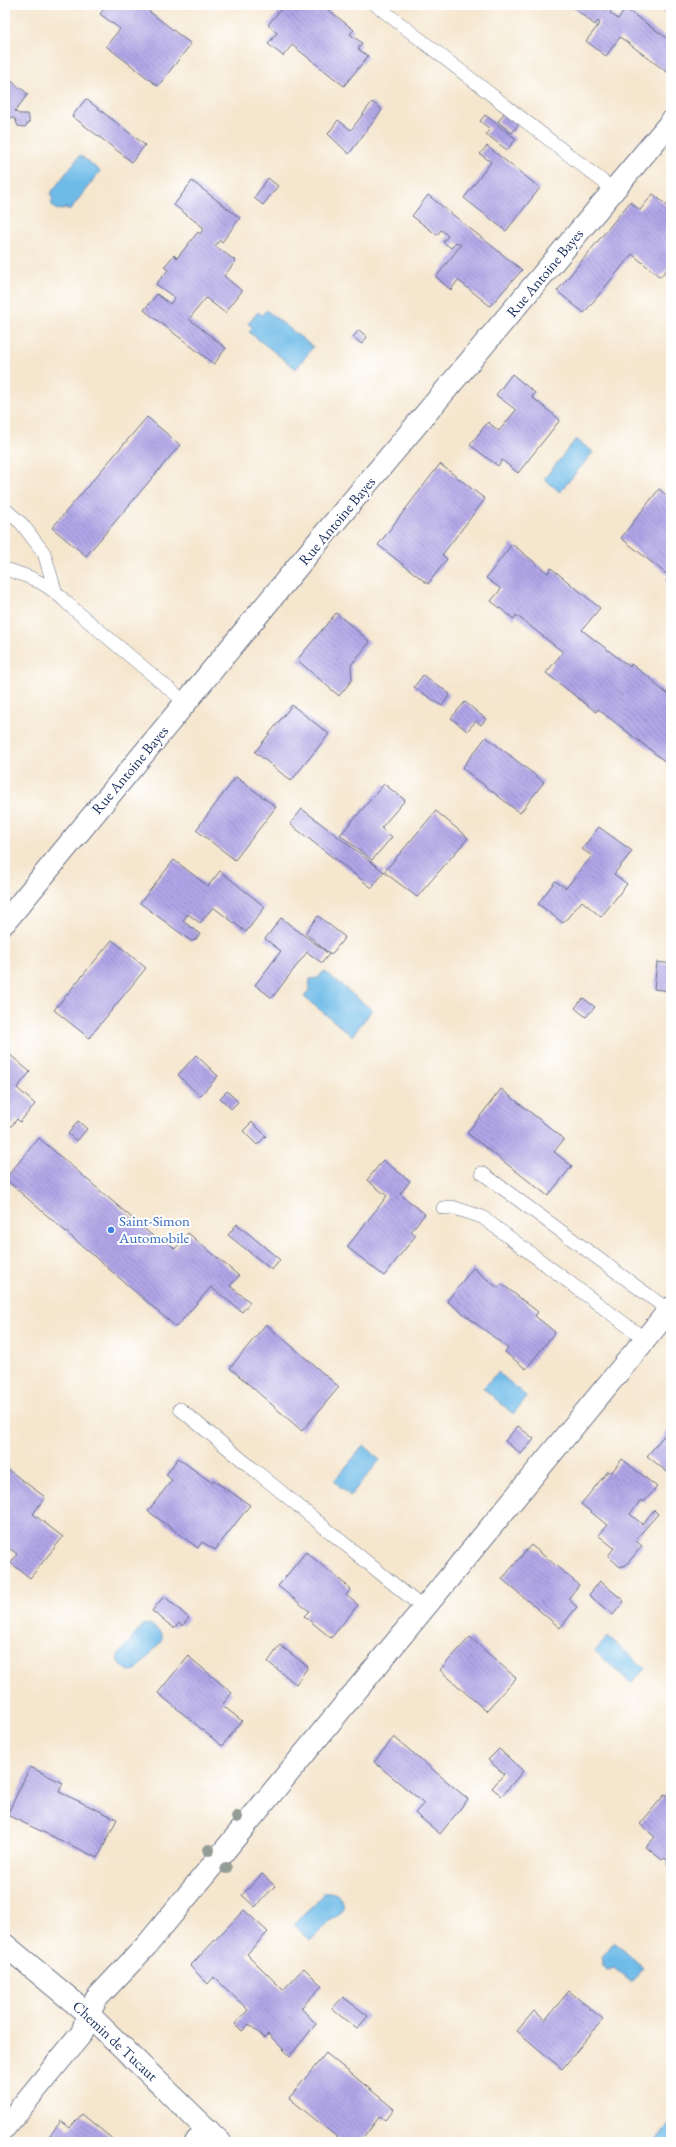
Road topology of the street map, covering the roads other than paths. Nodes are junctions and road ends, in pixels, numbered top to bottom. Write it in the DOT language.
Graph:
graph roads {
  1 [pos="376,5"];
  2 [pos="671,122"];
  3 [pos="614,190"];
  4 [pos="5,510"];
  5 [pos="5,569"];
  6 [pos="55,590"];
  7 [pos="186,703"];
  8 [pos="5,922"];
  9 [pos="482,1173"];
  10 [pos="443,1208"];
  11 [pos="670,1310"];
  12 [pos="645,1339"];
  13 [pos="180,1409"];
  14 [pos="423,1608"];
  15 [pos="5,1945"];
  16 [pos="88,2014"];
  17 [pos="5,2128"];
  18 [pos="208,2138"];
  1 -- 3 [label="lane"];
  2 -- 3 [label="street, Rue Antoine Bayes"];
  3 -- 7 [label="street, Rue Antoine Bayes"];
  4 -- 6 [label="lane"];
  5 -- 6 [label="lane"];
  6 -- 7 [label="lane"];
  7 -- 8 [label="street, Rue Antoine Bayes"];
  9 -- 11 [label="lane"];
  10 -- 12 [label="lane"];
  11 -- 12 [label="street"];
  12 -- 14 [label="street"];
  13 -- 14 [label="lane"];
  14 -- 16 [label="street"];
  15 -- 16 [label="street, Chemin de Tucaut"];
  16 -- 17 [label="street"];
  16 -- 18 [label="street, Chemin de Tucaut"];
}
